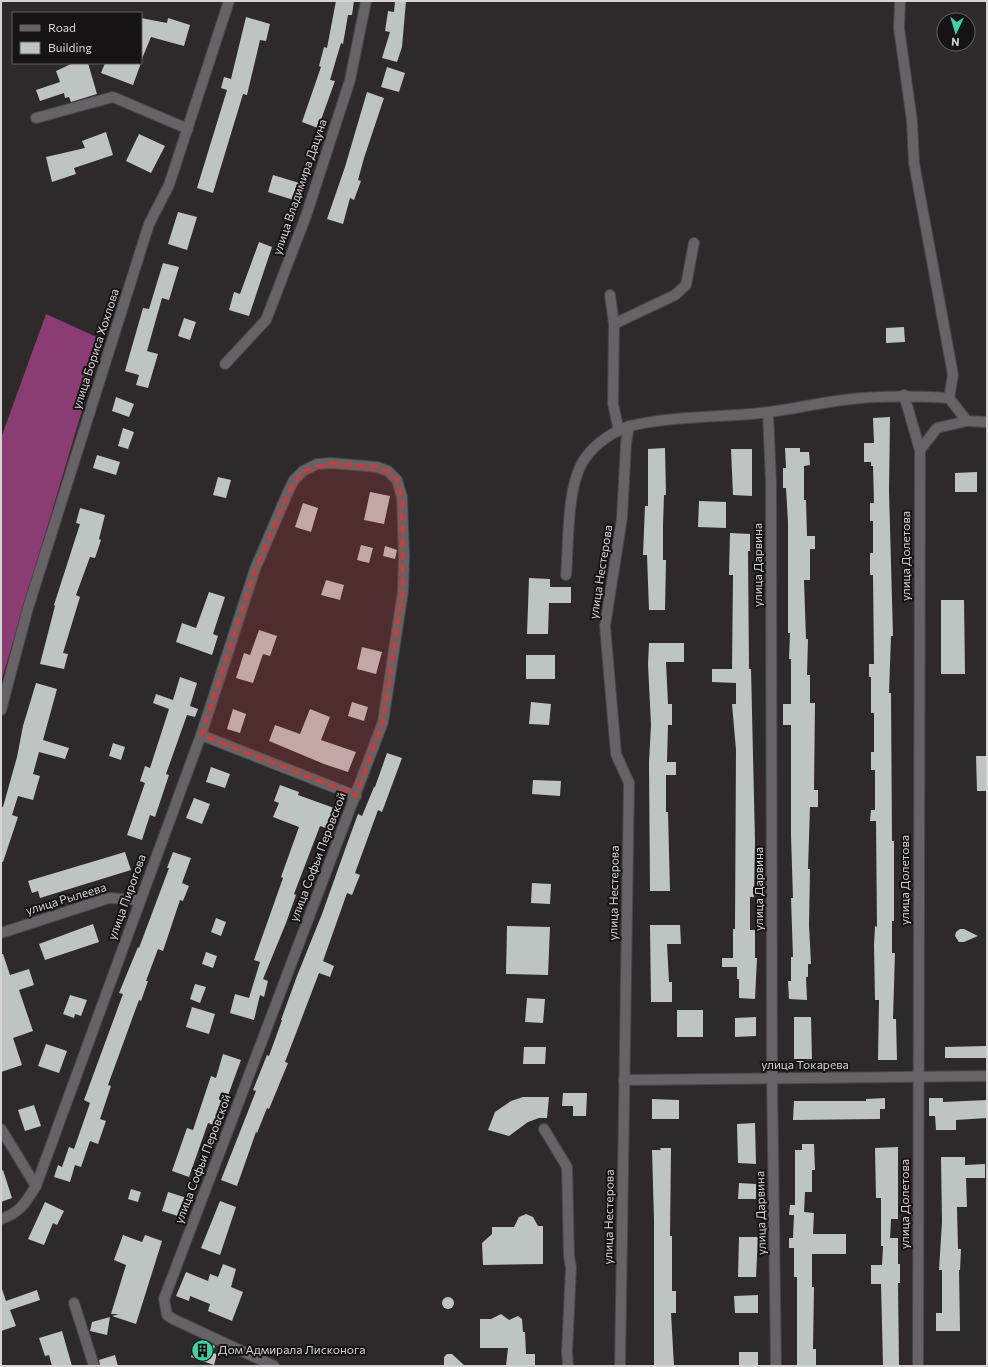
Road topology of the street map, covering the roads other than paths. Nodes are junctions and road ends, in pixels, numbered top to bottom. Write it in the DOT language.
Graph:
graph roads {
  1 [pos="230,1"];
  2 [pos="366,1"];
  3 [pos="900,1"];
  4 [pos="36,118"];
  5 [pos="188,129"];
  6 [pos="694,243"];
  7 [pos="610,295"];
  8 [pos="614,324"];
  9 [pos="225,364"];
  10 [pos="904,395"];
  11 [pos="949,398"];
  12 [pos="768,412"];
  13 [pos="967,421"];
  14 [pos="987,422"];
  15 [pos="629,426"];
  16 [pos="619,431"];
  17 [pos="920,450"];
  18 [pos="255,569"];
  19 [pos="566,575"];
  20 [pos="1,710"];
  21 [pos="201,735"];
  22 [pos="356,796"];
  23 [pos="139,900"];
  24 [pos="1,933"];
  25 [pos="987,1076"];
  26 [pos="917,1077"];
  27 [pos="772,1078"];
  28 [pos="624,1080"];
  29 [pos="1,1129"];
  30 [pos="544,1129"];
  31 [pos="36,1186"];
  32 [pos="1,1219"];
  33 [pos="74,1302"];
  34 [pos="94,1366"];
  35 [pos="274,1366"];
  36 [pos="568,1366"];
  37 [pos="620,1366"];
  38 [pos="776,1366"];
  39 [pos="918,1366"];
  1 -- 5 [label="street, улица Бориса Хохлова"];
  2 -- 9 [label="street, улица Владимира Дацуна"];
  3 -- 11 [label="street"];
  4 -- 5 [label="street"];
  5 -- 20 [label="street, улица Бориса Хохлова"];
  6 -- 8 [label="street"];
  7 -- 8 [label="street"];
  8 -- 16 [label="street"];
  10 -- 11 [label="street"];
  10 -- 12 [label="street"];
  10 -- 17 [label="street, улица Долетова"];
  11 -- 13 [label="street"];
  12 -- 15 [label="street"];
  12 -- 27 [label="street, улица Дарвина"];
  13 -- 14 [label="street"];
  13 -- 17 [label="street"];
  15 -- 16 [label="street"];
  15 -- 28 [label="street, улица Нестерова"];
  16 -- 19 [label="street"];
  17 -- 26 [label="street, улица Долетова"];
  18 -- 21 [label="street, улица Пирогова"];
  18 -- 22 [label="street, улица Софьи Перовской"];
  21 -- 22 [label="street"];
  21 -- 23 [label="street, улица Пирогова"];
  22 -- 35 [label="street, улица Софьи Перовской"];
  23 -- 24 [label="street, улица Рылеева"];
  23 -- 31 [label="street, улица Пирогова"];
  25 -- 26 [label="street, улица Токарева"];
  26 -- 27 [label="street, улица Токарева"];
  26 -- 39 [label="street, улица Долетова"];
  27 -- 28 [label="street, улица Токарева"];
  27 -- 38 [label="street, улица Дарвина"];
  28 -- 37 [label="street, улица Нестерова"];
  29 -- 31 [label="street"];
  30 -- 36 [label="street"];
  31 -- 32 [label="street, улица Пирогова"];
  33 -- 34 [label="street"];
}
